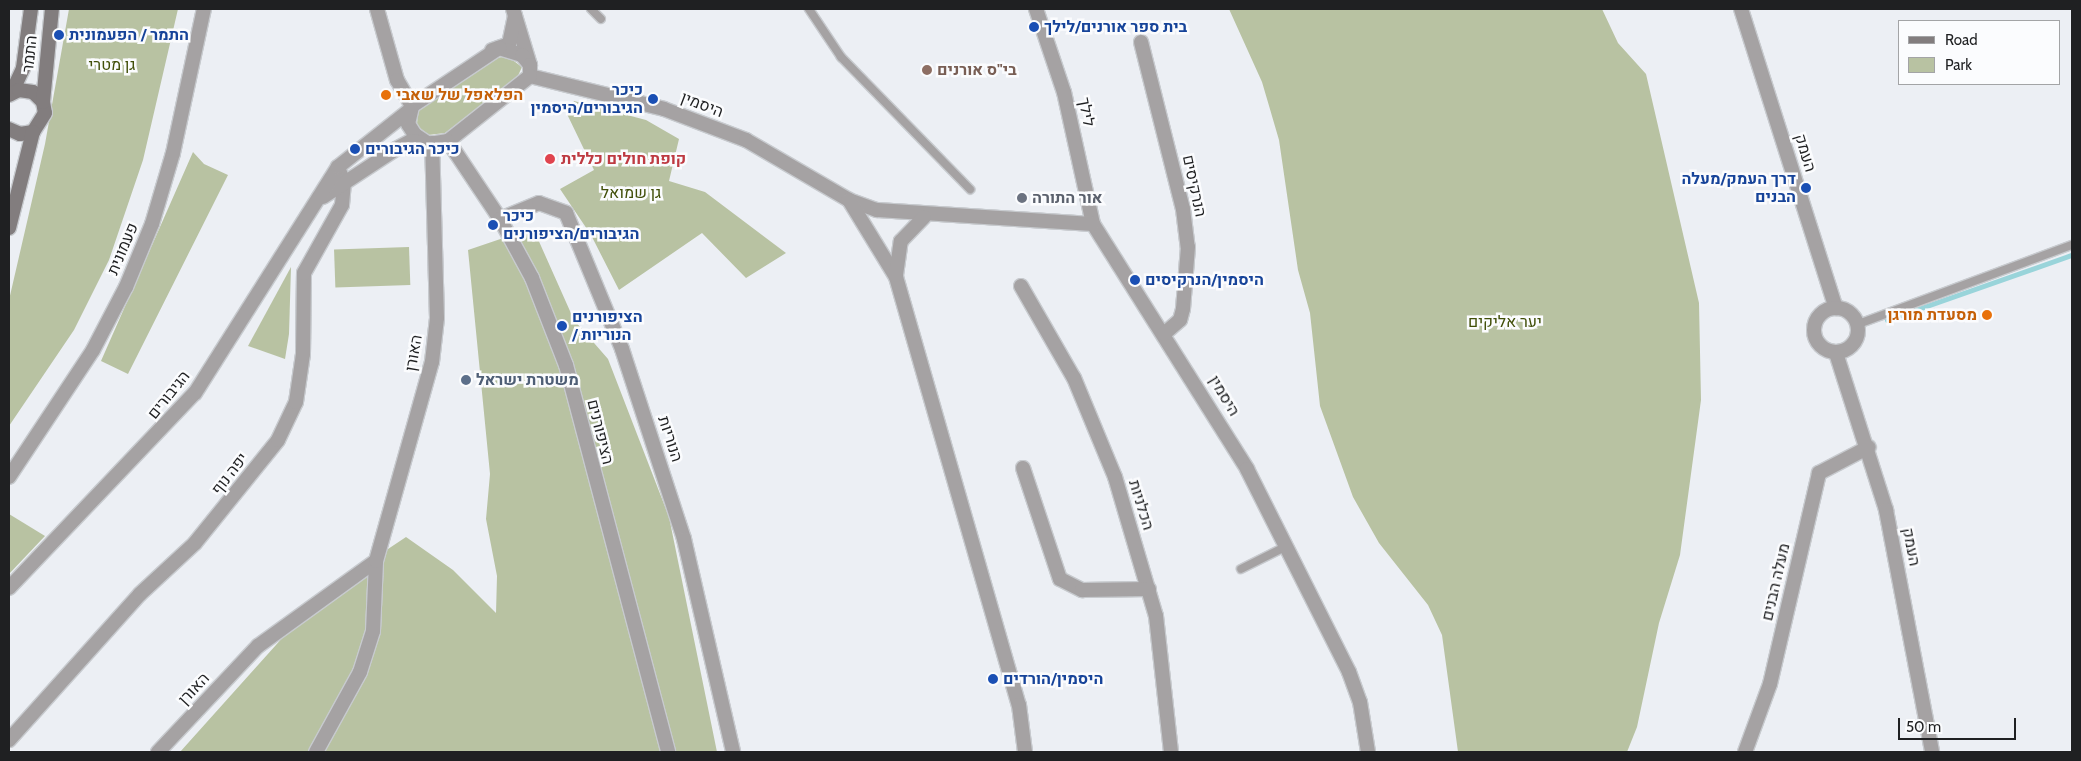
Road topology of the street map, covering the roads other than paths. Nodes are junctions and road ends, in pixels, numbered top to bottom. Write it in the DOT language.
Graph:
graph roads {
  1 [pos="31,9"];
  2 [pos="52,9"];
  3 [pos="204,9"];
  4 [pos="377,9"];
  5 [pos="592,9"];
  6 [pos="810,9"];
  7 [pos="1036,9"];
  8 [pos="1741,9"];
  9 [pos="517,11"];
  10 [pos="601,19"];
  11 [pos="1141,42"];
  12 [pos="488,52"];
  13 [pos="530,71"];
  14 [pos="10,93"];
  15 [pos="43,102"];
  16 [pos="411,108"];
  17 [pos="9,129"];
  18 [pos="33,132"];
  19 [pos="448,140"];
  20 [pos="430,143"];
  21 [pos="338,167"];
  22 [pos="344,183"];
  23 [pos="970,189"];
  24 [pos="323,197"];
  25 [pos="849,200"];
  26 [pos="924,216"];
  27 [pos="500,219"];
  28 [pos="1093,224"];
  29 [pos="9,228"];
  30 [pos="2072,245"];
  31 [pos="896,277"];
  32 [pos="1021,286"];
  33 [pos="1836,308"];
  34 [pos="1858,324"];
  35 [pos="1164,334"];
  36 [pos="1836,353"];
  37 [pos="1869,446"];
  38 [pos="1023,468"];
  39 [pos="9,477"];
  40 [pos="1287,546"];
  41 [pos="376,561"];
  42 [pos="1241,569"];
  43 [pos="9,588"];
  44 [pos="1149,589"];
  45 [pos="9,740"];
  46 [pos="158,752"];
  47 [pos="316,752"];
  48 [pos="668,752"];
  49 [pos="733,752"];
  50 [pos="1026,752"];
  51 [pos="1170,752"];
  52 [pos="1368,752"];
  53 [pos="1745,752"];
  54 [pos="1932,752"];
  1 -- 14 [label="main road, התמר"];
  2 -- 15 [label="main road, התמר"];
  3 -- 39 [label="street, פעמונית"];
  4 -- 16 [label="street"];
  5 -- 10 [label="lane"];
  6 -- 23 [label="lane"];
  7 -- 28 [label="street, לילך"];
  8 -- 33 [label="street, העמק"];
  9 -- 12 [label="street, הגיבורים"];
  9 -- 13 [label="street"];
  11 -- 35 [label="street, הנרקיסים"];
  12 -- 13 [label="street"];
  12 -- 16 [label="street, הגיבורים"];
  13 -- 19 [label="street"];
  13 -- 25 [label="street, היסמין"];
  14 -- 15 [label="main road"];
  15 -- 18 [label="main road, התמר"];
  16 -- 20 [label="street"];
  16 -- 21 [label="street, הגיבורים"];
  17 -- 18 [label="main road"];
  18 -- 29 [label="main road"];
  19 -- 20 [label="street, הגיבורים"];
  19 -- 27 [label="street, הציפורנים"];
  20 -- 22 [label="street, הגיבורים"];
  20 -- 41 [label="street, האורן"];
  21 -- 22 [label="street"];
  21 -- 24 [label="street, הגיבורים"];
  22 -- 24 [label="street, הגיבורים"];
  22 -- 45 [label="street, יפה נוף"];
  24 -- 43 [label="street, הגיבורים"];
  25 -- 26 [label="street, היסמין"];
  25 -- 31 [label="street, היסמין"];
  26 -- 28 [label="street, היסמין"];
  26 -- 31 [label="street, היסמין"];
  27 -- 48 [label="street, הציפורנים"];
  27 -- 49 [label="street, הנוריות"];
  28 -- 35 [label="street, היסמין"];
  30 -- 34 [label="lane"];
  31 -- 50 [label="street, היסמין"];
  32 -- 44 [label="street, הכלניות"];
  33 -- 34 [label="street"];
  33 -- 36 [label="street"];
  34 -- 36 [label="street"];
  35 -- 40 [label="street, היסמין"];
  36 -- 37 [label="street, העמק"];
  37 -- 53 [label="street, מעלה הבנים"];
  37 -- 54 [label="street, העמק"];
  38 -- 44 [label="street"];
  40 -- 42 [label="lane"];
  40 -- 52 [label="street, היסמין"];
  41 -- 46 [label="street, האורן"];
  41 -- 47 [label="street, האורן"];
  44 -- 51 [label="street, הכלניות"];
}
